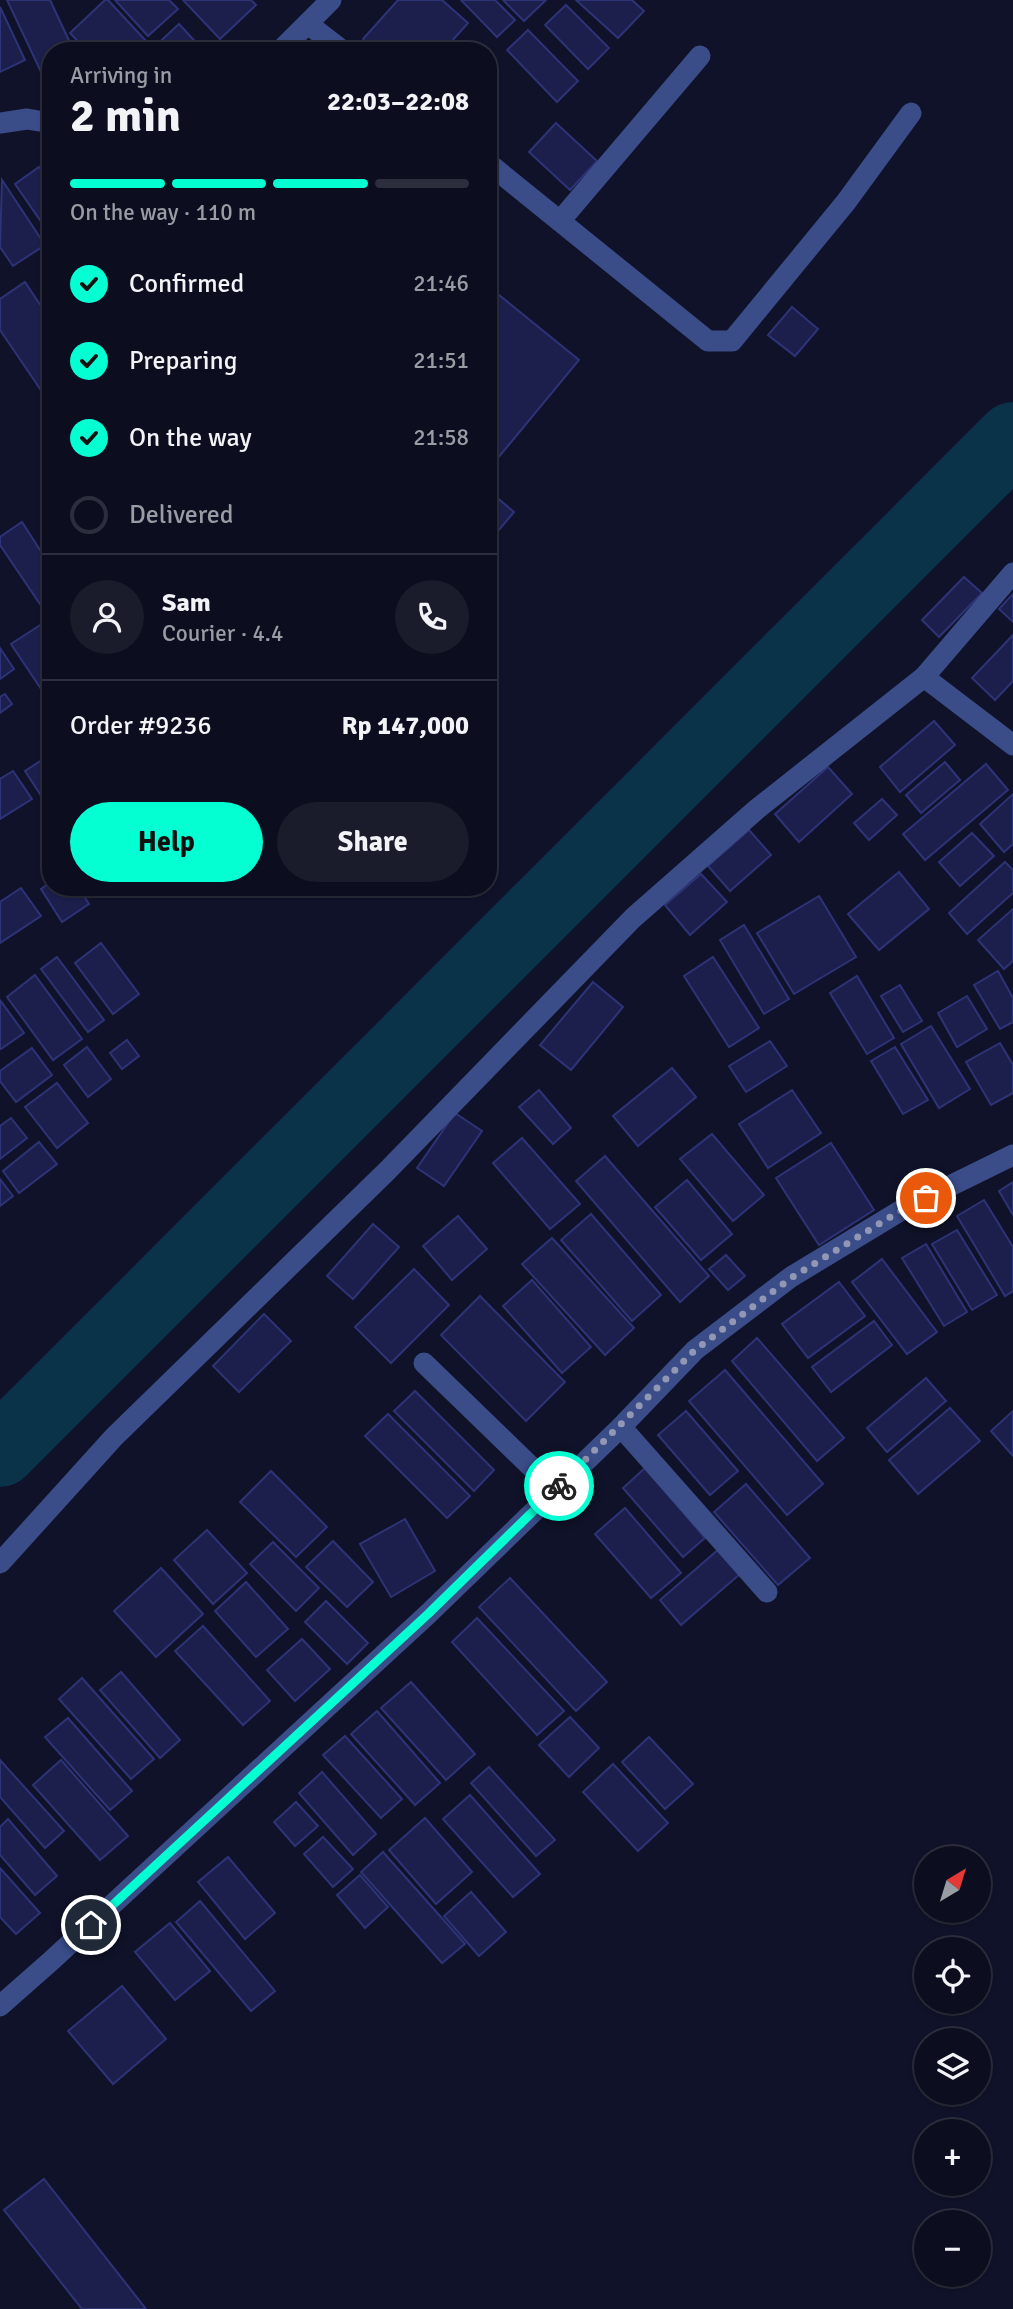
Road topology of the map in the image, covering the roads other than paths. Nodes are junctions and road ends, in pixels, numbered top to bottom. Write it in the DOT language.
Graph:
graph roads {
  1 [pos="331,0"];
  2 [pos="308,24"];
  3 [pos="289,42"];
  4 [pos="331,42"];
  5 [pos="700,56"];
  6 [pos="911,113"];
  7 [pos="42,122"];
  8 [pos="0,123"];
  9 [pos="497,170"];
  10 [pos="560,221"];
  11 [pos="1013,573"];
  12 [pos="924,677"];
  13 [pos="1013,745"];
  14 [pos="1013,1155"];
  15 [pos="424,1363"];
  16 [pos="621,1427"];
  17 [pos="555,1490"];
  18 [pos="0,1563"];
  19 [pos="767,1592"];
  20 [pos="0,2006"];
  1 -- 2 [label="street"];
  2 -- 3 [label="street"];
  2 -- 4 [label="street"];
  5 -- 10 [label="street"];
  6 -- 10 [label="street"];
  7 -- 8 [label="street"];
  9 -- 10 [label="street"];
  11 -- 12 [label="street"];
  12 -- 13 [label="street"];
  12 -- 18 [label="street"];
  14 -- 16 [label="street"];
  15 -- 17 [label="street"];
  16 -- 17 [label="street"];
  16 -- 19 [label="street"];
  17 -- 20 [label="street"];
}
